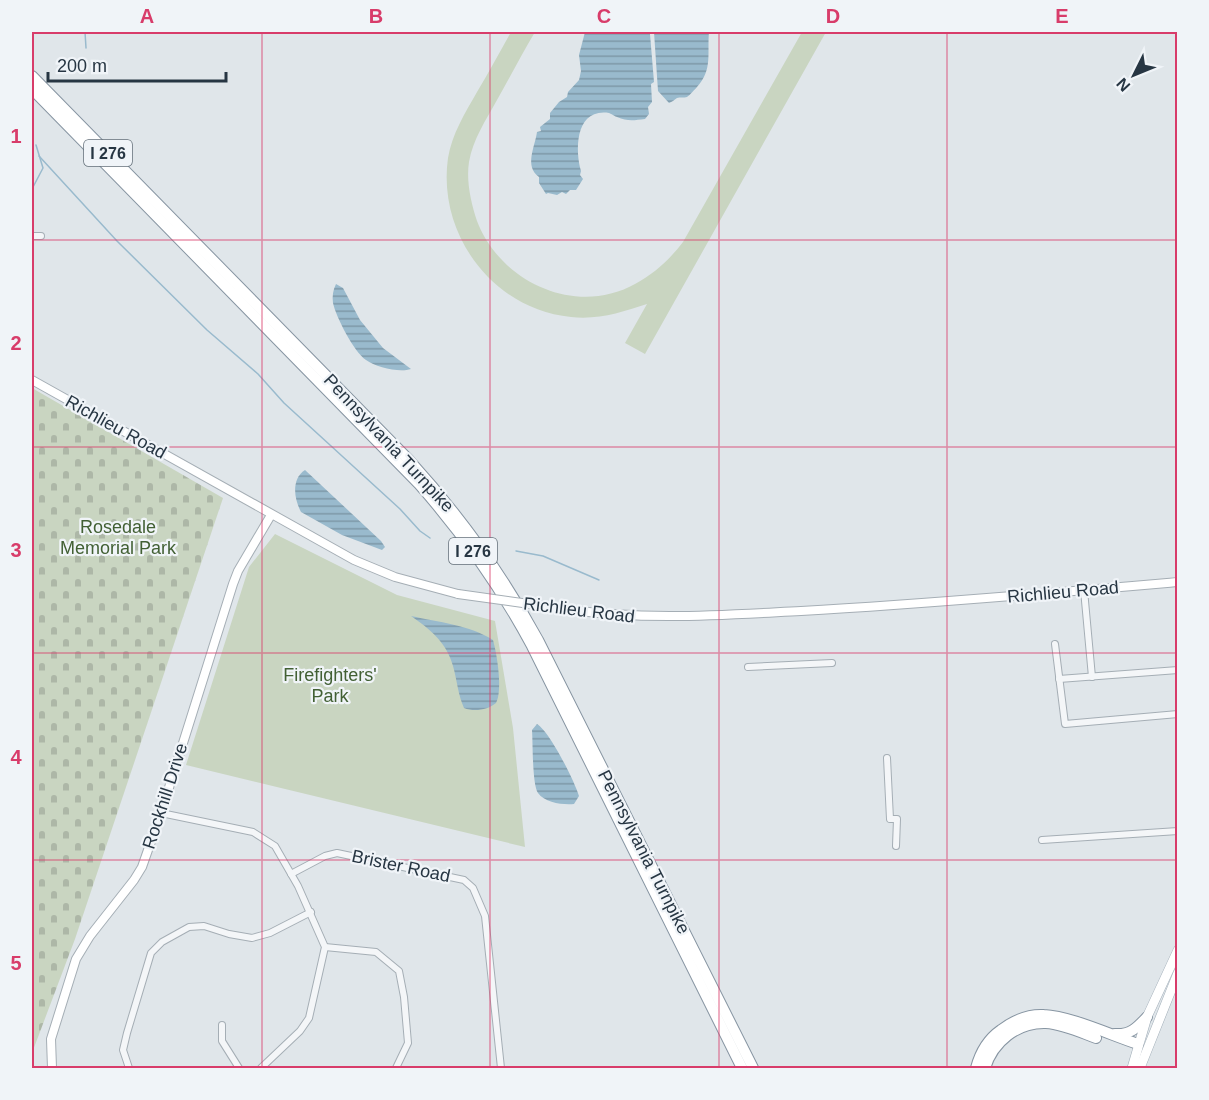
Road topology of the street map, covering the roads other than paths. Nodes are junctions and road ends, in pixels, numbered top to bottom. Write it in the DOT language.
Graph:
graph roads {
  1 [pos="32,76"];
  2 [pos="32,89"];
  3 [pos="32,236"];
  4 [pos="41,236"];
  5 [pos="32,380"];
  6 [pos="271,515"];
  7 [pos="1178,582"];
  8 [pos="1084,590"];
  9 [pos="1055,644"];
  10 [pos="832,663"];
  11 [pos="748,666"];
  12 [pos="1178,670"];
  13 [pos="1092,677"];
  14 [pos="1059,680"];
  15 [pos="1178,714"];
  16 [pos="887,758"];
  17 [pos="161,813"];
  18 [pos="1178,831"];
  19 [pos="1042,840"];
  20 [pos="896,846"];
  21 [pos="291,874"];
  22 [pos="311,912"];
  23 [pos="325,947"];
  24 [pos="1178,950"];
  25 [pos="1178,973"];
  26 [pos="1147,1017"];
  27 [pos="222,1025"];
  28 [pos="1105,1033"];
  29 [pos="1140,1048"];
  30 [pos="52,1068"];
  31 [pos="129,1068"];
  32 [pos="239,1068"];
  33 [pos="261,1068"];
  34 [pos="396,1068"];
  35 [pos="501,1068"];
  36 [pos="742,1068"];
  37 [pos="753,1068"];
  38 [pos="976,1068"];
  39 [pos="985,1068"];
  40 [pos="1131,1068"];
  41 [pos="1140,1068"];
  1 -- 37 [label="highway, Pennsylvania Turnpike / I 276"];
  2 -- 36 [label="highway, Pennsylvania Turnpike / I 276"];
  3 -- 4 [label="street"];
  5 -- 6 [label="main road, Richlieu Road"];
  6 -- 8 [label="main road, Richlieu Road, bridge"];
  6 -- 17 [label="main road, Rockhill Drive"];
  7 -- 8 [label="main road, Richlieu Road"];
  8 -- 13 [label="street"];
  9 -- 14 [label="street"];
  10 -- 11 [label="street"];
  12 -- 13 [label="street"];
  13 -- 14 [label="street"];
  14 -- 15 [label="street"];
  16 -- 20 [label="street"];
  17 -- 21 [label="street"];
  17 -- 30 [label="main road, Rockhill Drive"];
  18 -- 19 [label="street"];
  21 -- 22 [label="street"];
  21 -- 35 [label="street, Brister Road"];
  22 -- 23 [label="street"];
  22 -- 31 [label="street"];
  23 -- 33 [label="street"];
  23 -- 34 [label="street"];
  24 -- 26 [label="main road"];
  25 -- 29 [label="main road"];
  26 -- 28 [label="highway"];
  26 -- 29 [label="main road"];
  27 -- 32 [label="street"];
  28 -- 29 [label="highway"];
  28 -- 38 [label="highway"];
  29 -- 39 [label="highway"];
  29 -- 40 [label="main road"];
  29 -- 41 [label="main road"];
}
